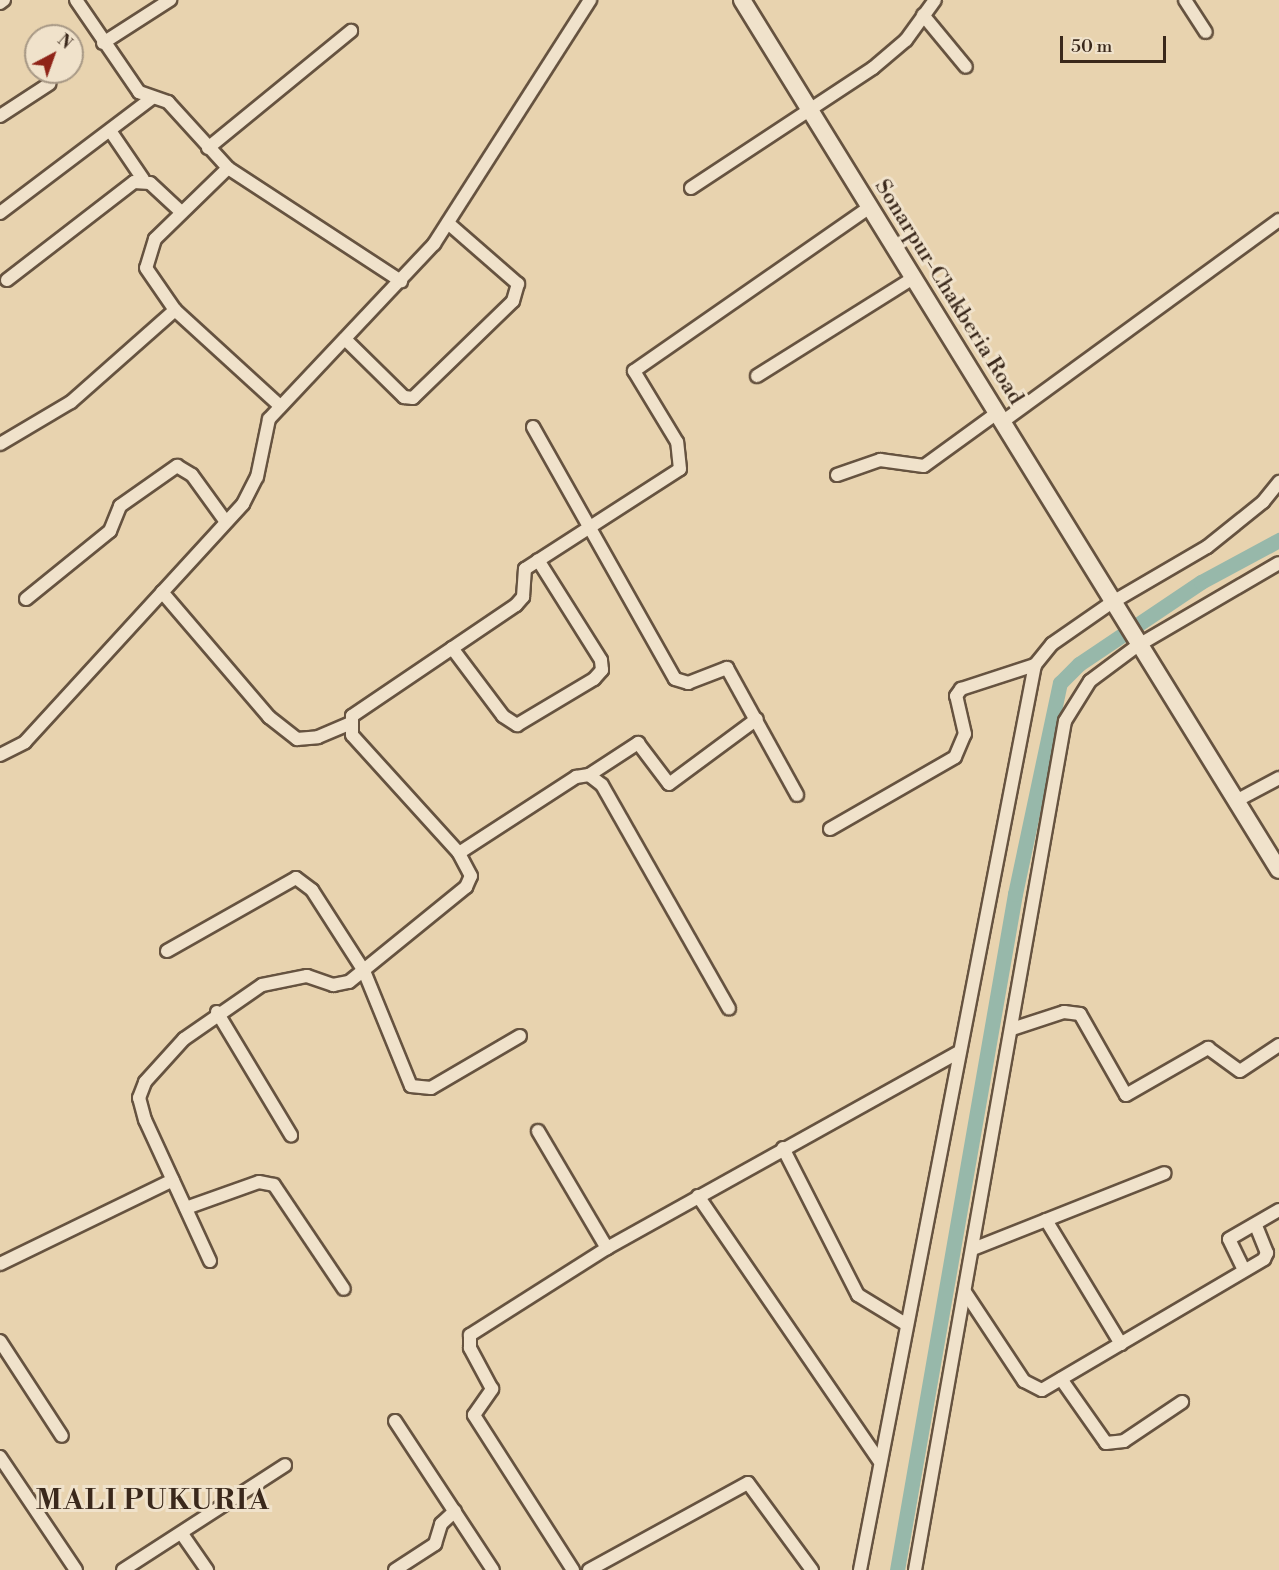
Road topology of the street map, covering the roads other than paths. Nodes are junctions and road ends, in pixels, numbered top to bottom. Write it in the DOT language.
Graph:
graph roads {
  1 [pos="4,0"];
  2 [pos="76,0"];
  3 [pos="170,0"];
  4 [pos="590,0"];
  5 [pos="742,0"];
  6 [pos="935,0"];
  7 [pos="1185,0"];
  8 [pos="0,3"];
  9 [pos="923,15"];
  10 [pos="351,31"];
  11 [pos="1206,32"];
  12 [pos="103,43"];
  13 [pos="966,67"];
  14 [pos="48,84"];
  15 [pos="151,99"];
  16 [pos="809,108"];
  17 [pos="0,116"];
  18 [pos="111,132"];
  19 [pos="208,148"];
  20 [pos="228,168"];
  21 [pos="142,179"];
  22 [pos="691,188"];
  23 [pos="870,207"];
  24 [pos="180,211"];
  25 [pos="0,213"];
  26 [pos="1279,220"];
  27 [pos="448,223"];
  28 [pos="913,278"];
  29 [pos="7,280"];
  30 [pos="401,281"];
  31 [pos="175,310"];
  32 [pos="345,339"];
  33 [pos="757,376"];
  34 [pos="279,405"];
  35 [pos="999,417"];
  36 [pos="533,427"];
  37 [pos="0,444"];
  38 [pos="837,475"];
  39 [pos="1279,482"];
  40 [pos="226,522"];
  41 [pos="592,527"];
  42 [pos="538,560"];
  43 [pos="1279,563"];
  44 [pos="162,592"];
  45 [pos="26,599"];
  46 [pos="1113,606"];
  47 [pos="1136,643"];
  48 [pos="452,648"];
  49 [pos="1035,665"];
  50 [pos="757,719"];
  51 [pos="348,724"];
  52 [pos="0,755"];
  53 [pos="589,775"];
  54 [pos="1279,778"];
  55 [pos="797,795"];
  56 [pos="1236,801"];
  57 [pos="830,829"];
  58 [pos="459,853"];
  59 [pos="1279,870"];
  60 [pos="167,951"];
  61 [pos="364,971"];
  62 [pos="729,1009"];
  63 [pos="216,1012"];
  64 [pos="1012,1029"];
  65 [pos="520,1036"];
  66 [pos="1279,1044"];
  67 [pos="959,1052"];
  68 [pos="538,1131"];
  69 [pos="291,1135"];
  70 [pos="783,1148"];
  71 [pos="1165,1173"];
  72 [pos="173,1180"];
  73 [pos="698,1197"];
  74 [pos="186,1208"];
  75 [pos="1279,1210"];
  76 [pos="1046,1221"];
  77 [pos="1255,1224"];
  78 [pos="607,1248"];
  79 [pos="973,1249"];
  80 [pos="210,1261"];
  81 [pos="0,1264"];
  82 [pos="1244,1270"];
  83 [pos="344,1289"];
  84 [pos="965,1292"];
  85 [pos="904,1323"];
  86 [pos="0,1341"];
  87 [pos="1121,1344"];
  88 [pos="1061,1379"];
  89 [pos="1182,1402"];
  90 [pos="395,1421"];
  91 [pos="62,1436"];
  92 [pos="0,1457"];
  93 [pos="879,1460"];
  94 [pos="285,1465"];
  95 [pos="455,1511"];
  96 [pos="182,1534"];
  97 [pos="76,1570"];
  98 [pos="123,1570"];
  99 [pos="207,1570"];
  100 [pos="395,1570"];
  101 [pos="493,1570"];
  102 [pos="573,1570"];
  103 [pos="589,1570"];
  104 [pos="812,1570"];
  105 [pos="860,1570"];
  106 [pos="915,1570"];
  1 -- 8 [label="street"];
  2 -- 12 [label="street"];
  3 -- 12 [label="street"];
  4 -- 27 [label="street"];
  5 -- 16 [label="main road, Sonarpur-Chakberia Road"];
  6 -- 9 [label="street"];
  7 -- 11 [label="street"];
  9 -- 13 [label="street"];
  9 -- 16 [label="street"];
  10 -- 19 [label="street"];
  12 -- 15 [label="street"];
  14 -- 17 [label="street"];
  15 -- 18 [label="street"];
  15 -- 19 [label="street"];
  16 -- 22 [label="street"];
  16 -- 23 [label="main road, Sonarpur-Chakberia Road"];
  18 -- 21 [label="street"];
  18 -- 25 [label="street"];
  19 -- 20 [label="street"];
  20 -- 24 [label="street"];
  20 -- 30 [label="street"];
  21 -- 24 [label="street"];
  21 -- 29 [label="street"];
  23 -- 28 [label="main road, Sonarpur-Chakberia Road"];
  23 -- 41 [label="street"];
  24 -- 31 [label="street"];
  26 -- 35 [label="street"];
  27 -- 30 [label="street"];
  27 -- 32 [label="street"];
  28 -- 33 [label="street"];
  28 -- 35 [label="main road, Sonarpur-Chakberia Road"];
  30 -- 32 [label="street"];
  31 -- 34 [label="street"];
  31 -- 37 [label="street"];
  32 -- 34 [label="street"];
  34 -- 40 [label="street"];
  35 -- 38 [label="street"];
  35 -- 46 [label="main road, Sonarpur-Chakberia Road"];
  36 -- 41 [label="street"];
  39 -- 46 [label="street"];
  40 -- 44 [label="street"];
  40 -- 45 [label="street"];
  41 -- 42 [label="street"];
  41 -- 50 [label="street"];
  42 -- 48 [label="street"];
  42 -- 48 [label="street"];
  43 -- 47 [label="street"];
  44 -- 51 [label="street"];
  44 -- 52 [label="street"];
  46 -- 47 [label="main road, Sonarpur-Chakberia Road"];
  46 -- 49 [label="street"];
  47 -- 56 [label="main road"];
  47 -- 64 [label="street"];
  48 -- 51 [label="street"];
  49 -- 57 [label="street"];
  49 -- 67 [label="street"];
  50 -- 53 [label="street"];
  50 -- 55 [label="street"];
  51 -- 58 [label="street"];
  53 -- 58 [label="street"];
  53 -- 62 [label="street"];
  54 -- 56 [label="street"];
  56 -- 59 [label="main road"];
  58 -- 61 [label="street"];
  60 -- 61 [label="street"];
  61 -- 63 [label="street"];
  61 -- 65 [label="street"];
  63 -- 69 [label="street"];
  63 -- 72 [label="street"];
  64 -- 66 [label="street"];
  64 -- 79 [label="street"];
  67 -- 70 [label="street"];
  67 -- 85 [label="street"];
  68 -- 78 [label="street"];
  70 -- 73 [label="street"];
  70 -- 85 [label="street"];
  71 -- 76 [label="street"];
  72 -- 74 [label="street"];
  72 -- 81 [label="street"];
  73 -- 78 [label="street"];
  73 -- 93 [label="street"];
  74 -- 80 [label="street"];
  74 -- 83 [label="street"];
  75 -- 77 [label="street"];
  76 -- 79 [label="street"];
  76 -- 87 [label="street"];
  77 -- 82 [label="street"];
  77 -- 82 [label="street"];
  78 -- 102 [label="street"];
  79 -- 84 [label="street"];
  82 -- 87 [label="street"];
  84 -- 88 [label="street"];
  84 -- 106 [label="street"];
  85 -- 93 [label="street"];
  86 -- 91 [label="street"];
  87 -- 88 [label="street"];
  88 -- 89 [label="street"];
  90 -- 95 [label="street"];
  92 -- 97 [label="street"];
  93 -- 105 [label="street"];
  94 -- 96 [label="street"];
  95 -- 100 [label="street"];
  95 -- 101 [label="street"];
  96 -- 98 [label="street"];
  96 -- 99 [label="street"];
  103 -- 104 [label="street"];
}
